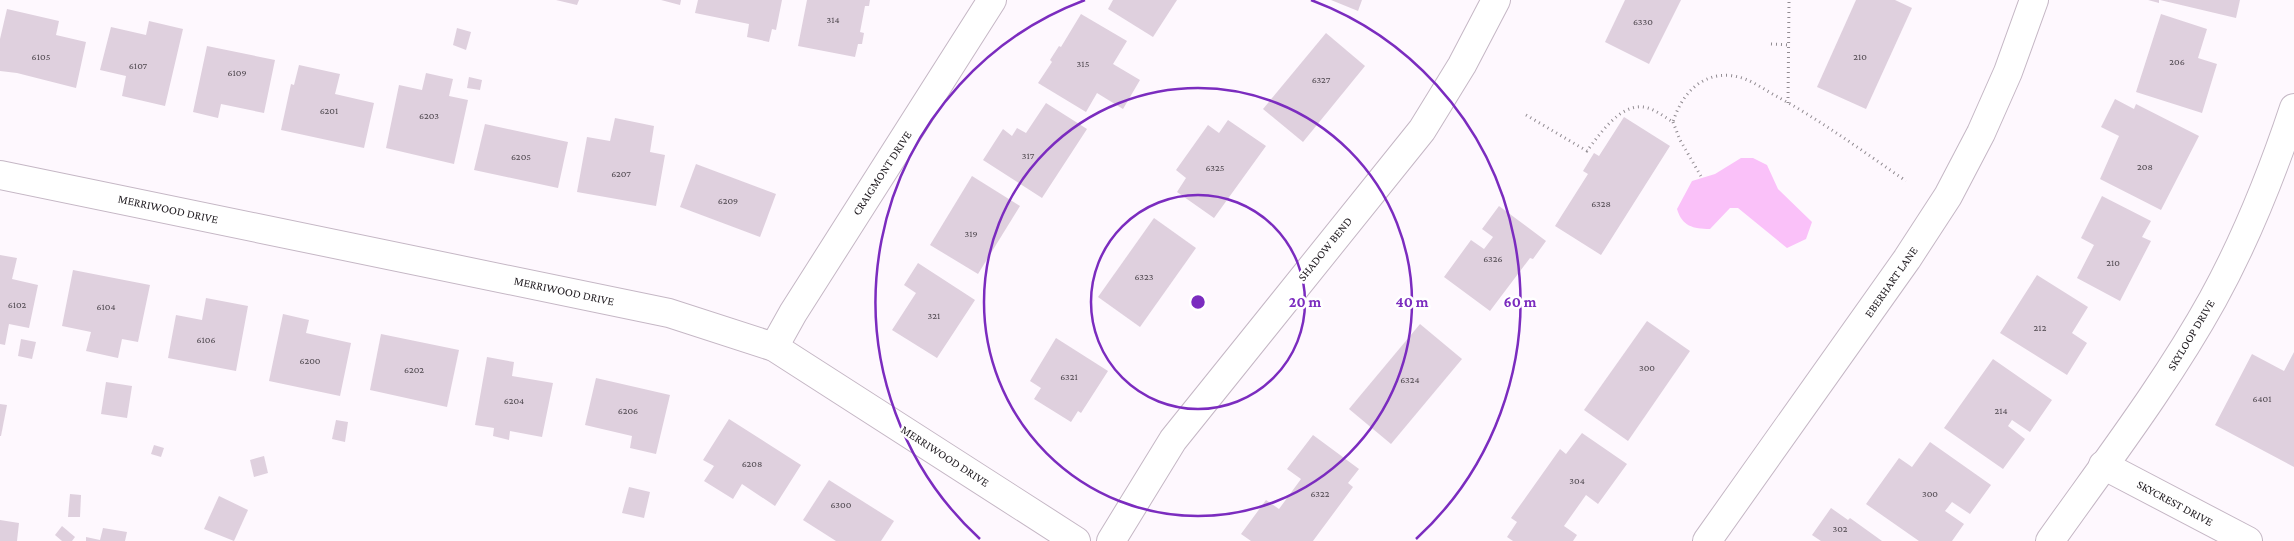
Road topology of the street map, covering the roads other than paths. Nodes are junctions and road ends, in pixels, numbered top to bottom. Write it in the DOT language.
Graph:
graph roads {
  1 [pos="992,0"];
  2 [pos="1496,0"];
  3 [pos="2034,0"];
  4 [pos="2294,110"];
  5 [pos="0,175"];
  6 [pos="774,347"];
  7 [pos="2104,465"];
  8 [pos="1076,541"];
  9 [pos="1111,541"];
  10 [pos="1707,541"];
  11 [pos="2050,541"];
  12 [pos="2248,541"];
  1 -- 6 [label="street, CRAIGMONT DRIVE"];
  2 -- 9 [label="street, SHADOW BEND"];
  3 -- 10 [label="street, EBERHART LANE"];
  4 -- 7 [label="street, SKYLOOP DRIVE"];
  5 -- 6 [label="street, MERRIWOOD DRIVE"];
  6 -- 8 [label="street, MERRIWOOD DRIVE"];
  7 -- 11 [label="street, SKYLOOP DRIVE"];
  7 -- 12 [label="street, SKYCREST DRIVE"];
}
